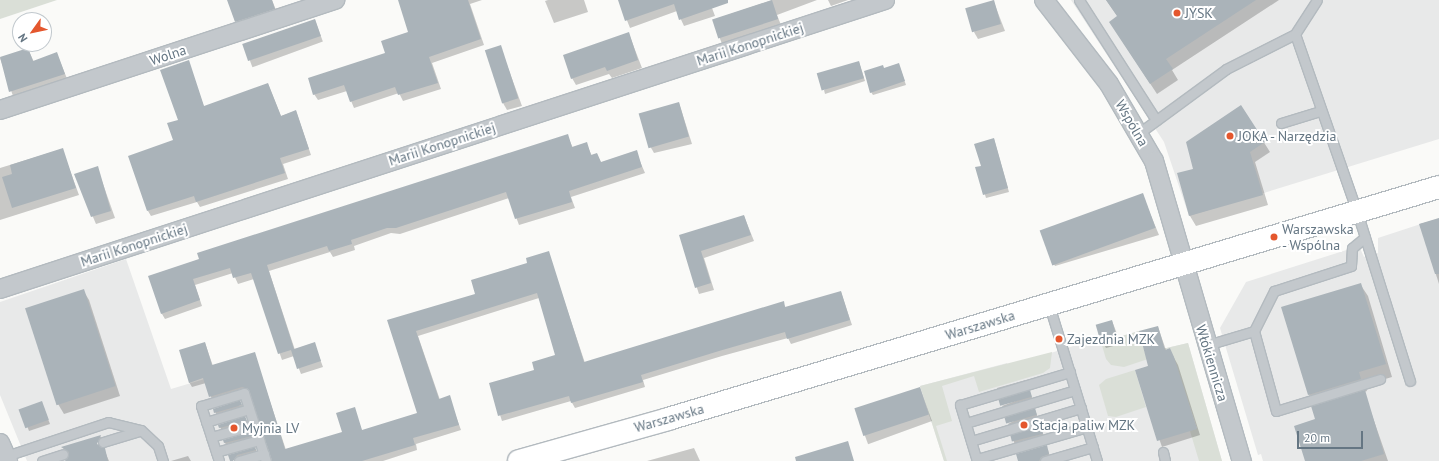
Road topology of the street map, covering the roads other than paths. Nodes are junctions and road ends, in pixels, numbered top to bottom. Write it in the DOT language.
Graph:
graph roads {
  1 [pos="335,0"];
  2 [pos="885,0"];
  3 [pos="1044,0"];
  4 [pos="1079,0"];
  5 [pos="1317,0"];
  6 [pos="1295,34"];
  7 [pos="0,110"];
  8 [pos="1320,111"];
  9 [pos="1156,120"];
  10 [pos="1281,123"];
  11 [pos="1139,133"];
  12 [pos="1439,187"];
  13 [pos="1357,212"];
  14 [pos="1365,237"];
  15 [pos="1183,265"];
  16 [pos="0,289"];
  17 [pos="1049,304"];
  18 [pos="1254,331"];
  19 [pos="1207,345"];
  20 [pos="1070,372"];
  21 [pos="1380,379"];
  22 [pos="1410,381"];
  23 [pos="1075,390"];
  24 [pos="1081,408"];
  25 [pos="249,409"];
  26 [pos="206,422"];
  27 [pos="966,423"];
  28 [pos="254,425"];
  29 [pos="1087,427"];
  30 [pos="141,430"];
  31 [pos="211,437"];
  32 [pos="259,440"];
  33 [pos="971,441"];
  34 [pos="103,442"];
  35 [pos="1093,447"];
  36 [pos="1163,452"];
  37 [pos="5,453"];
  38 [pos="63,454"];
  39 [pos="217,456"];
  40 [pos="265,457"];
  41 [pos="977,460"];
  42 [pos="42,461"];
  43 [pos="163,461"];
  44 [pos="239,461"];
  45 [pos="519,461"];
  46 [pos="1045,461"];
  47 [pos="1097,461"];
  48 [pos="1166,461"];
  49 [pos="1242,461"];
  1 -- 7 [label="street, Wolna"];
  2 -- 16 [label="street, Marii Konopnickiej"];
  3 -- 11 [label="street, Wspólna"];
  4 -- 9 [label="lane"];
  5 -- 6 [label="lane"];
  6 -- 8 [label="lane"];
  6 -- 9 [label="lane"];
  8 -- 10 [label="lane"];
  8 -- 13 [label="lane"];
  9 -- 11 [label="lane"];
  11 -- 15 [label="street, Wspólna"];
  12 -- 13 [label="main road, Warszawska"];
  13 -- 14 [label="lane"];
  13 -- 15 [label="main road, Warszawska"];
  14 -- 18 [label="lane"];
  14 -- 22 [label="lane"];
  15 -- 17 [label="main road, Warszawska"];
  15 -- 19 [label="street, Włókiennicza"];
  17 -- 20 [label="lane"];
  17 -- 45 [label="main road, Warszawska"];
  18 -- 19 [label="lane"];
  18 -- 21 [label="lane"];
  19 -- 49 [label="street, Włókiennicza"];
  20 -- 23 [label="lane"];
  20 -- 27 [label="lane"];
  23 -- 24 [label="lane"];
  23 -- 27 [label="lane"];
  24 -- 29 [label="lane"];
  24 -- 33 [label="lane"];
  25 -- 26 [label="lane"];
  25 -- 26 [label="lane"];
  25 -- 28 [label="lane"];
  26 -- 31 [label="lane"];
  27 -- 33 [label="lane"];
  28 -- 31 [label="lane"];
  28 -- 32 [label="lane"];
  29 -- 35 [label="lane"];
  29 -- 41 [label="lane"];
  30 -- 34 [label="lane"];
  30 -- 37 [label="lane"];
  30 -- 43 [label="lane"];
  31 -- 39 [label="lane"];
  32 -- 39 [label="lane"];
  32 -- 40 [label="lane"];
  33 -- 41 [label="lane"];
  35 -- 46 [label="lane"];
  35 -- 47 [label="lane"];
  36 -- 48 [label="lane"];
  38 -- 42 [label="lane"];
  40 -- 44 [label="lane"];
}
